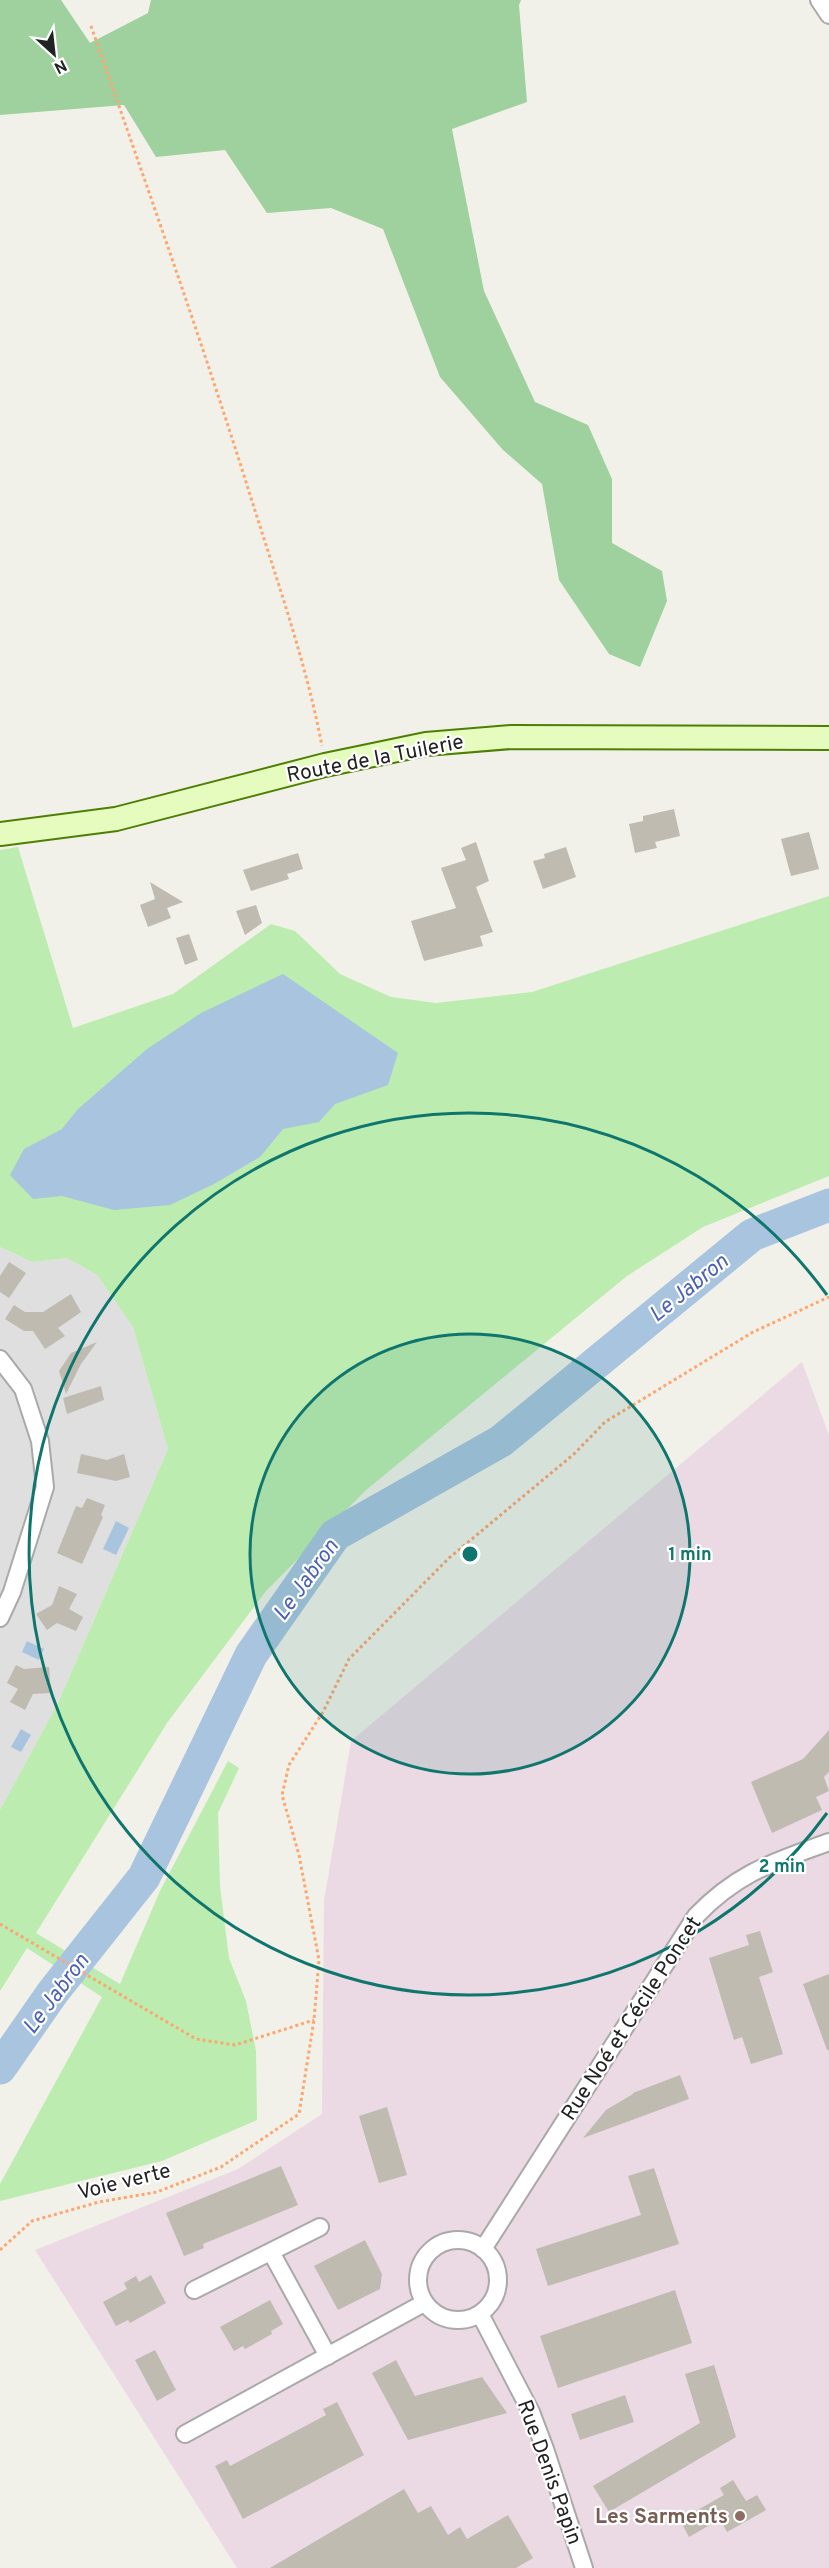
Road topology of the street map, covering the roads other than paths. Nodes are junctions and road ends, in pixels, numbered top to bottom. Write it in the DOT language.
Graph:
graph roads {
  1 [pos="819,0"];
  2 [pos="829,15"];
  3 [pos="829,738"];
  4 [pos="0,834"];
  5 [pos="0,1359"];
  6 [pos="0,1618"];
  7 [pos="829,1842"];
  8 [pos="320,2226"];
  9 [pos="483,2249"];
  10 [pos="271,2252"];
  11 [pos="194,2290"];
  12 [pos="424,2303"];
  13 [pos="480,2314"];
  14 [pos="328,2356"];
  15 [pos="185,2434"];
  16 [pos="584,2568"];
  1 -- 2 [label="street"];
  3 -- 4 [label="main road, Route de la Tuilerie"];
  5 -- 6 [label="street"];
  7 -- 9 [label="street, Rue Noé et Cécile Poncet"];
  8 -- 10 [label="street"];
  9 -- 12 [label="street"];
  9 -- 13 [label="street"];
  10 -- 11 [label="street"];
  10 -- 14 [label="street"];
  12 -- 13 [label="street"];
  12 -- 14 [label="street"];
  13 -- 16 [label="street, Rue Denis Papin"];
  14 -- 15 [label="street"];
}
